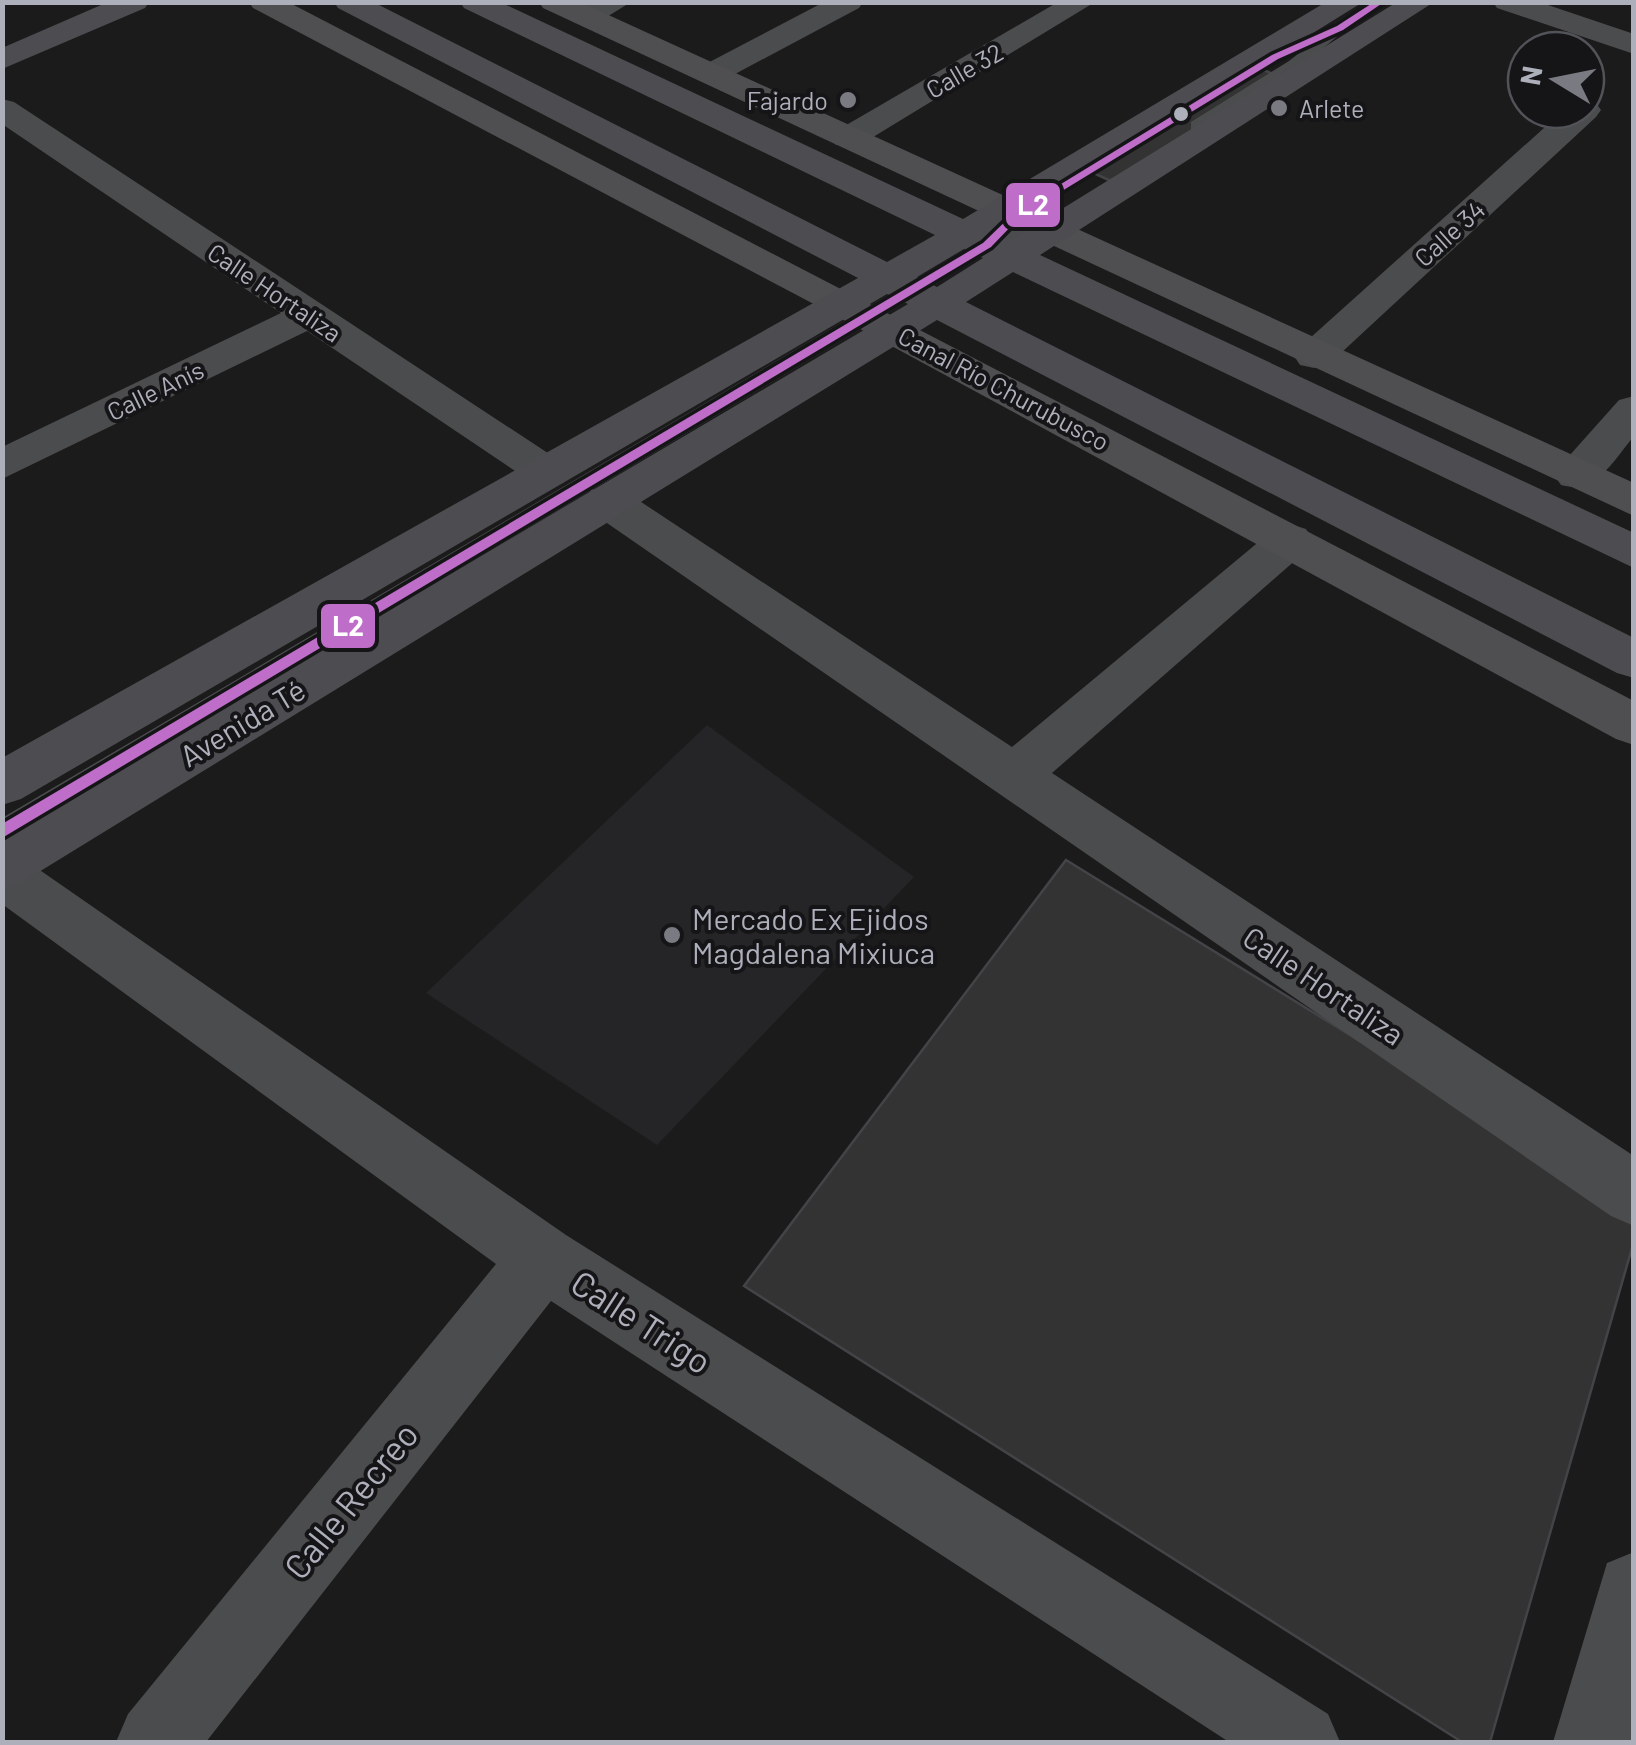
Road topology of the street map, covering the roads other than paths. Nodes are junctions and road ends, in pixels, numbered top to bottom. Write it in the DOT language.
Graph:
graph roads {
  1 [pos="134,2"];
  2 [pos="264,2"];
  3 [pos="349,2"];
  4 [pos="475,2"];
  5 [pos="554,2"];
  6 [pos="616,2"];
  7 [pos="848,2"];
  8 [pos="1080,2"];
  9 [pos="1381,2"];
  10 [pos="1419,2"];
  11 [pos="1508,2"];
  12 [pos="1344,15"];
  13 [pos="586,17"];
  14 [pos="2,60"];
  15 [pos="711,74"];
  16 [pos="1611,82"];
  17 [pos="2,109"];
  18 [pos="848,138"];
  19 [pos="1029,220"];
  20 [pos="988,245"];
  21 [pos="891,303"];
  22 [pos="308,315"];
  23 [pos="1314,356"];
  24 [pos="1634,409"];
  25 [pos="2,465"];
  26 [pos="548,473"];
  27 [pos="1576,474"];
  28 [pos="1634,500"];
  29 [pos="606,501"];
  30 [pos="1290,540"];
  31 [pos="1634,552"];
  32 [pos="1634,660"];
  33 [pos="1634,725"];
  34 [pos="1014,776"];
  35 [pos="2,784"];
  36 [pos="2,832"];
  37 [pos="2,870"];
  38 [pos="1634,1194"];
  39 [pos="543,1258"];
  40 [pos="1634,1590"];
  41 [pos="156,1742"];
  42 [pos="1300,1742"];
  43 [pos="1593,1742"];
  1 -- 14 [label="main road"];
  2 -- 21 [label="street, Canal Río Churubusco"];
  3 -- 21 [label="main road, Canal Río Churubusco"];
  4 -- 20 [label="main road"];
  5 -- 13 [label="street"];
  6 -- 13 [label="street"];
  7 -- 15 [label="street"];
  8 -- 18 [label="street, Calle 32"];
  9 -- 12 [label="lane"];
  10 -- 19 [label="main road"];
  11 -- 16 [label="street"];
  12 -- 19 [label="main road"];
  13 -- 15 [label="street"];
  15 -- 18 [label="street"];
  16 -- 23 [label="street, Calle 34"];
  17 -- 22 [label="street, Calle Hortaliza"];
  18 -- 19 [label="street"];
  19 -- 20 [label="main road"];
  19 -- 20 [label="main road"];
  19 -- 23 [label="street"];
  20 -- 21 [label="main road"];
  20 -- 21 [label="main road"];
  20 -- 31 [label="main road"];
  21 -- 26 [label="main road"];
  21 -- 29 [label="main road, Avenida Té"];
  21 -- 30 [label="street, Canal Río Churubusco"];
  21 -- 32 [label="main road, Canal Río Churubusco"];
  21 -- 36 [label="lane"];
  22 -- 25 [label="street, Calle Anís"];
  22 -- 26 [label="street, Calle Hortaliza"];
  23 -- 27 [label="street"];
  24 -- 27 [label="street"];
  26 -- 35 [label="main road"];
  27 -- 28 [label="street"];
  29 -- 34 [label="street, Calle Hortaliza"];
  29 -- 37 [label="main road, Avenida Té"];
  30 -- 33 [label="street, Canal Río Churubusco"];
  30 -- 34 [label="street"];
  34 -- 38 [label="street, Calle Hortaliza"];
  37 -- 39 [label="street, Calle Trigo"];
  39 -- 41 [label="street, Calle Recreo"];
  39 -- 42 [label="street, Calle Trigo"];
  40 -- 43 [label="street"];
}
